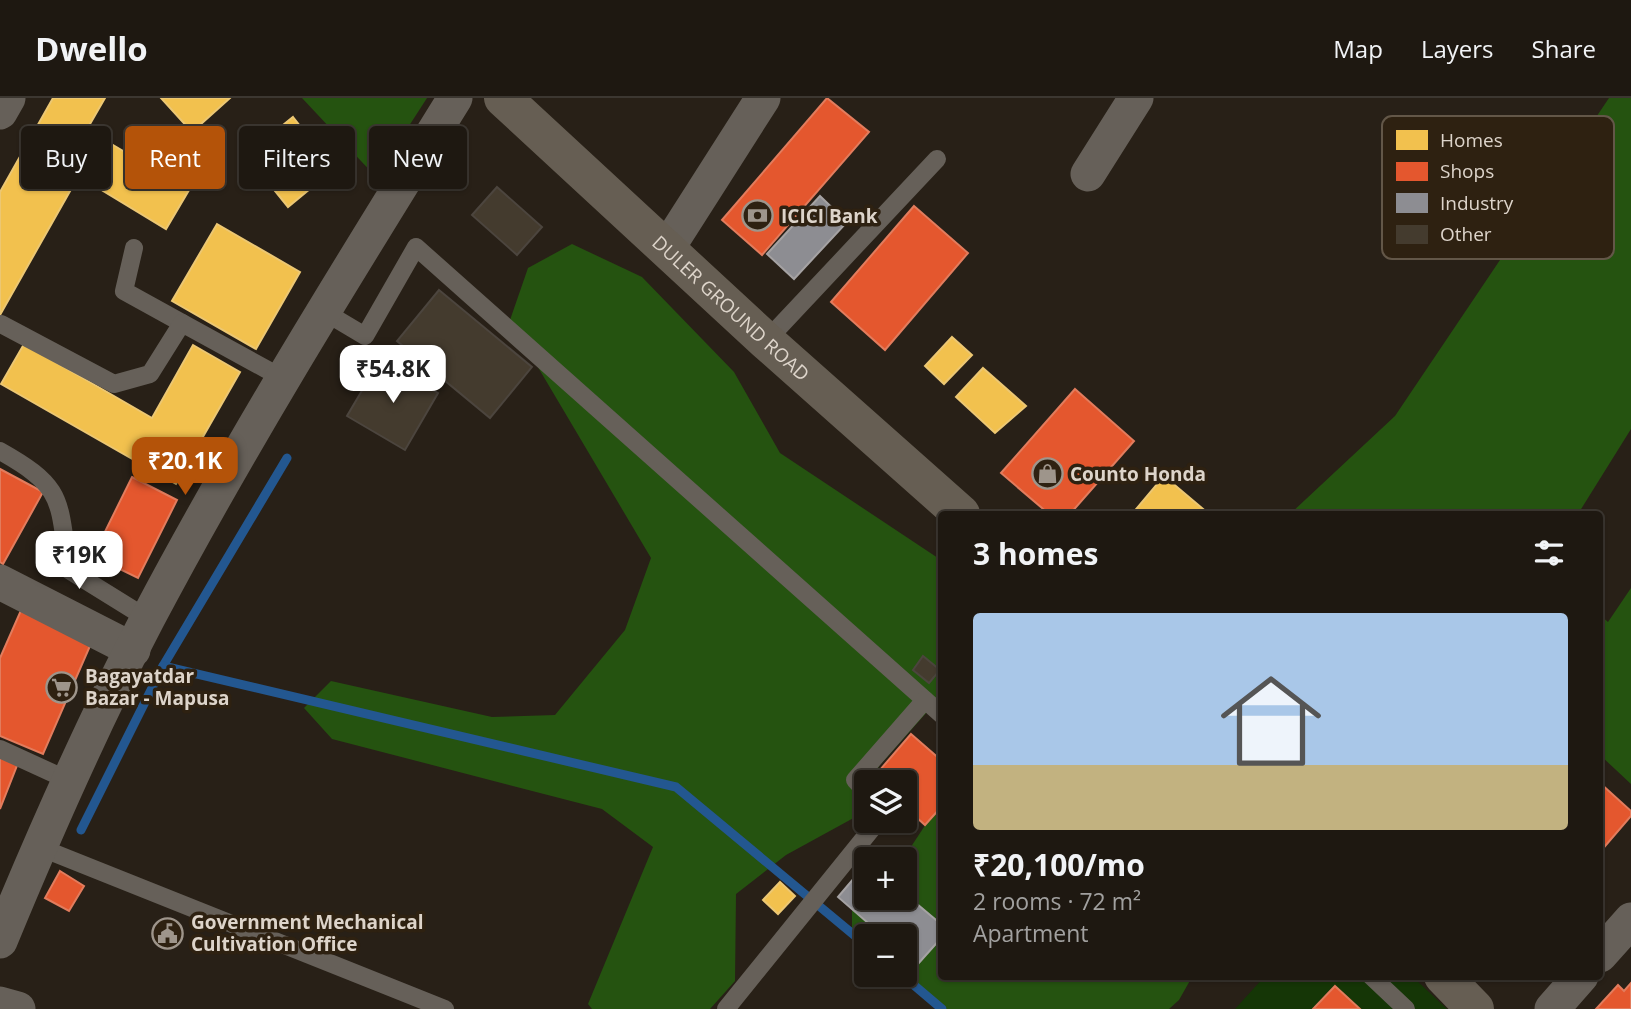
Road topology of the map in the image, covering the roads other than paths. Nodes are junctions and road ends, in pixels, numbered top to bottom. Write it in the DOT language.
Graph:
graph roads {
  1 [pos="8,98"];
  2 [pos="456,98"];
  3 [pos="503,98"];
  4 [pos="763,98"];
  5 [pos="1136,98"];
  6 [pos="0,112"];
  7 [pos="937,159"];
  8 [pos="1088,174"];
  9 [pos="668,247"];
  10 [pos="134,248"];
  11 [pos="323,312"];
  12 [pos="182,323"];
  13 [pos="1,324"];
  14 [pos="766,341"];
  15 [pos="284,379"];
  16 [pos="0,451"];
  17 [pos="958,511"];
  18 [pos="0,582"];
  19 [pos="148,618"];
  20 [pos="133,650"];
  21 [pos="925,700"];
  22 [pos="938,711"];
  23 [pos="0,749"];
  24 [pos="864,770"];
  25 [pos="70,780"];
  26 [pos="868,833"];
  27 [pos="39,847"];
  28 [pos="1631,920"];
  29 [pos="0,941"];
  30 [pos="1603,952"];
  31 [pos="1375,980"];
  32 [pos="1447,980"];
  33 [pos="1577,980"];
  34 [pos="0,1004"];
  35 [pos="18,1009"];
  36 [pos="445,1009"];
  37 [pos="726,1009"];
  38 [pos="1406,1009"];
  39 [pos="1475,1009"];
  40 [pos="1552,1009"];
  1 -- 6 [label="street"];
  2 -- 11 [label="street"];
  3 -- 9 [label="main road, DULER GROUND ROAD"];
  4 -- 9 [label="street"];
  5 -- 8 [label="street"];
  7 -- 14 [label="lane"];
  9 -- 14 [label="main road, DULER GROUND ROAD"];
  10 -- 12 [label="lane"];
  11 -- 15 [label="street"];
  11 -- 21 [label="lane"];
  12 -- 13 [label="lane"];
  12 -- 15 [label="lane"];
  14 -- 17 [label="main road, DULER GROUND ROAD"];
  15 -- 19 [label="street"];
  16 -- 19 [label="lane"];
  18 -- 20 [label="street"];
  19 -- 20 [label="street"];
  20 -- 25 [label="street"];
  21 -- 22 [label="lane"];
  21 -- 24 [label="lane"];
  23 -- 25 [label="lane"];
  25 -- 27 [label="street"];
  26 -- 37 [label="lane"];
  27 -- 29 [label="street"];
  27 -- 36 [label="lane"];
  28 -- 30 [label="street"];
  31 -- 38 [label="lane"];
  32 -- 39 [label="main road"];
  33 -- 40 [label="street"];
  34 -- 35 [label="street"];
}
